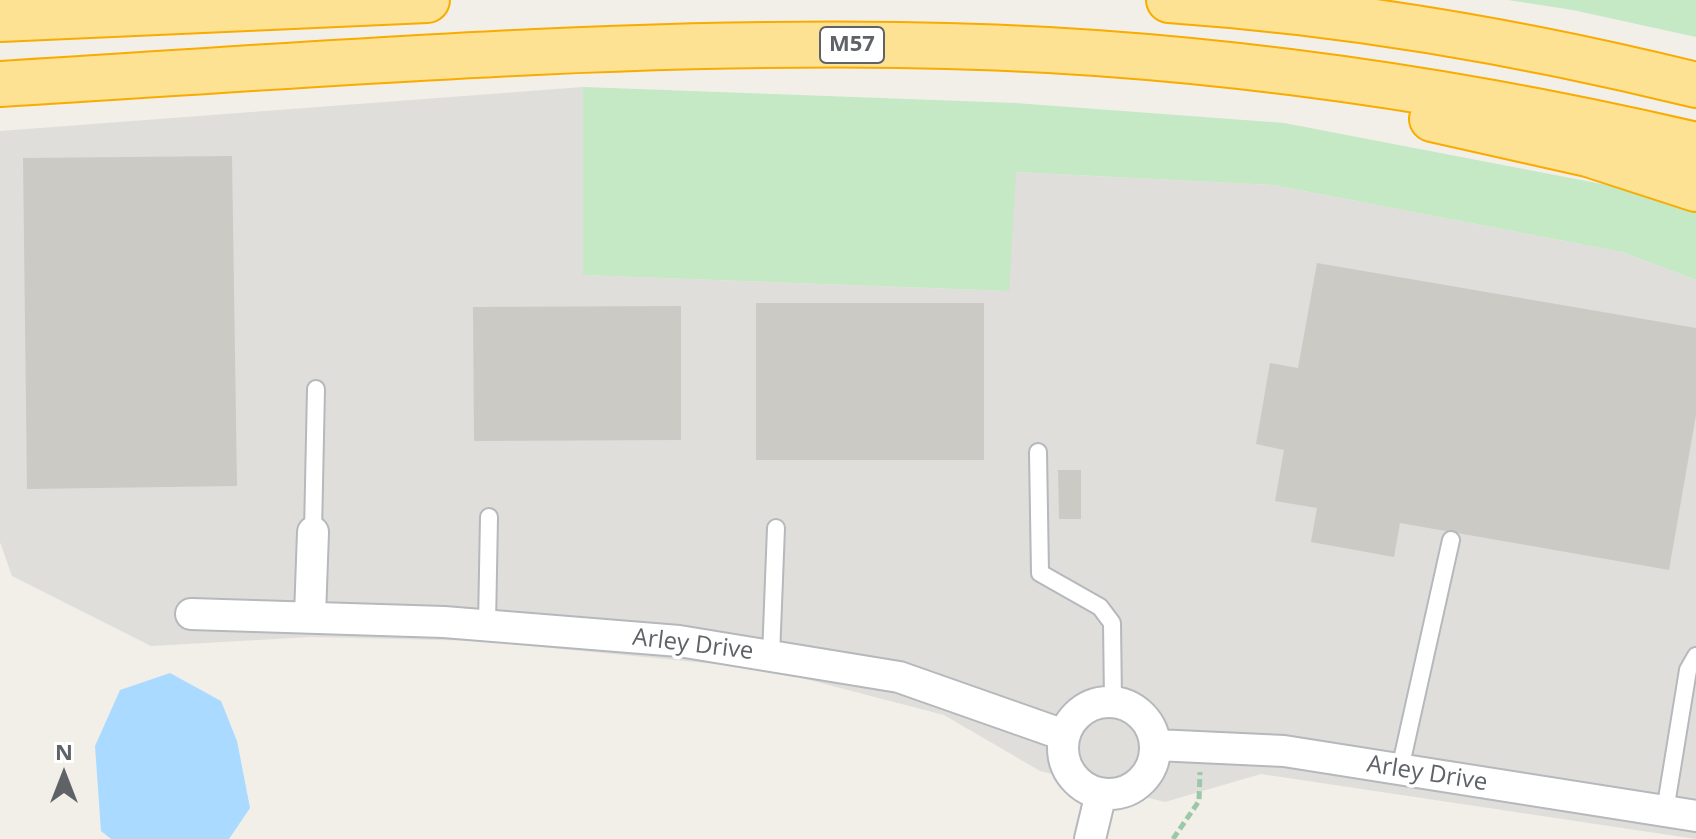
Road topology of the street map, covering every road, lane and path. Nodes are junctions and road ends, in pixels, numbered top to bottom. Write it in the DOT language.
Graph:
graph roads {
  1 [pos="427,0"];
  2 [pos="1169,0"];
  3 [pos="0,19"];
  4 [pos="1044,50"];
  5 [pos="1685,82"];
  6 [pos="0,84"];
  7 [pos="1696,145"];
  8 [pos="1696,189"];
  9 [pos="316,389"];
  10 [pos="1038,452"];
  11 [pos="489,517"];
  12 [pos="776,528"];
  13 [pos="313,532"];
  14 [pos="1451,540"];
  15 [pos="191,614"];
  16 [pos="310,616"];
  17 [pos="487,625"];
  18 [pos="771,656"];
  19 [pos="1696,656"];
  20 [pos="1113,701"];
  21 [pos="1064,735"];
  22 [pos="1156,745"];
  23 [pos="1202,747"];
  24 [pos="1400,769"];
  25 [pos="1101,793"];
  26 [pos="1665,811"];
  27 [pos="1696,816"];
  28 [pos="1090,839"];
  29 [pos="1173,839"];
  1 -- 3 [label="highway"];
  2 -- 5 [label="highway"];
  4 -- 6 [label="highway, M57"];
  4 -- 7 [label="highway, M57"];
  4 -- 8 [label="highway, M57"];
  9 -- 13 [label="lane"];
  10 -- 20 [label="lane"];
  11 -- 17 [label="lane"];
  12 -- 18 [label="lane"];
  13 -- 16 [label="street"];
  14 -- 24 [label="lane"];
  15 -- 16 [label="street, Arley Drive"];
  16 -- 17 [label="street, Arley Drive"];
  17 -- 18 [label="street, Arley Drive"];
  18 -- 21 [label="street, Arley Drive"];
  19 -- 26 [label="lane"];
  20 -- 21 [label="street"];
  20 -- 22 [label="street"];
  21 -- 25 [label="street"];
  22 -- 23 [label="street, Arley Drive"];
  22 -- 25 [label="street"];
  23 -- 24 [label="street, Arley Drive"];
  23 -- 29 [label="path"];
  24 -- 26 [label="street, Arley Drive"];
  25 -- 28 [label="street"];
  26 -- 27 [label="street, Arley Drive"];
}
